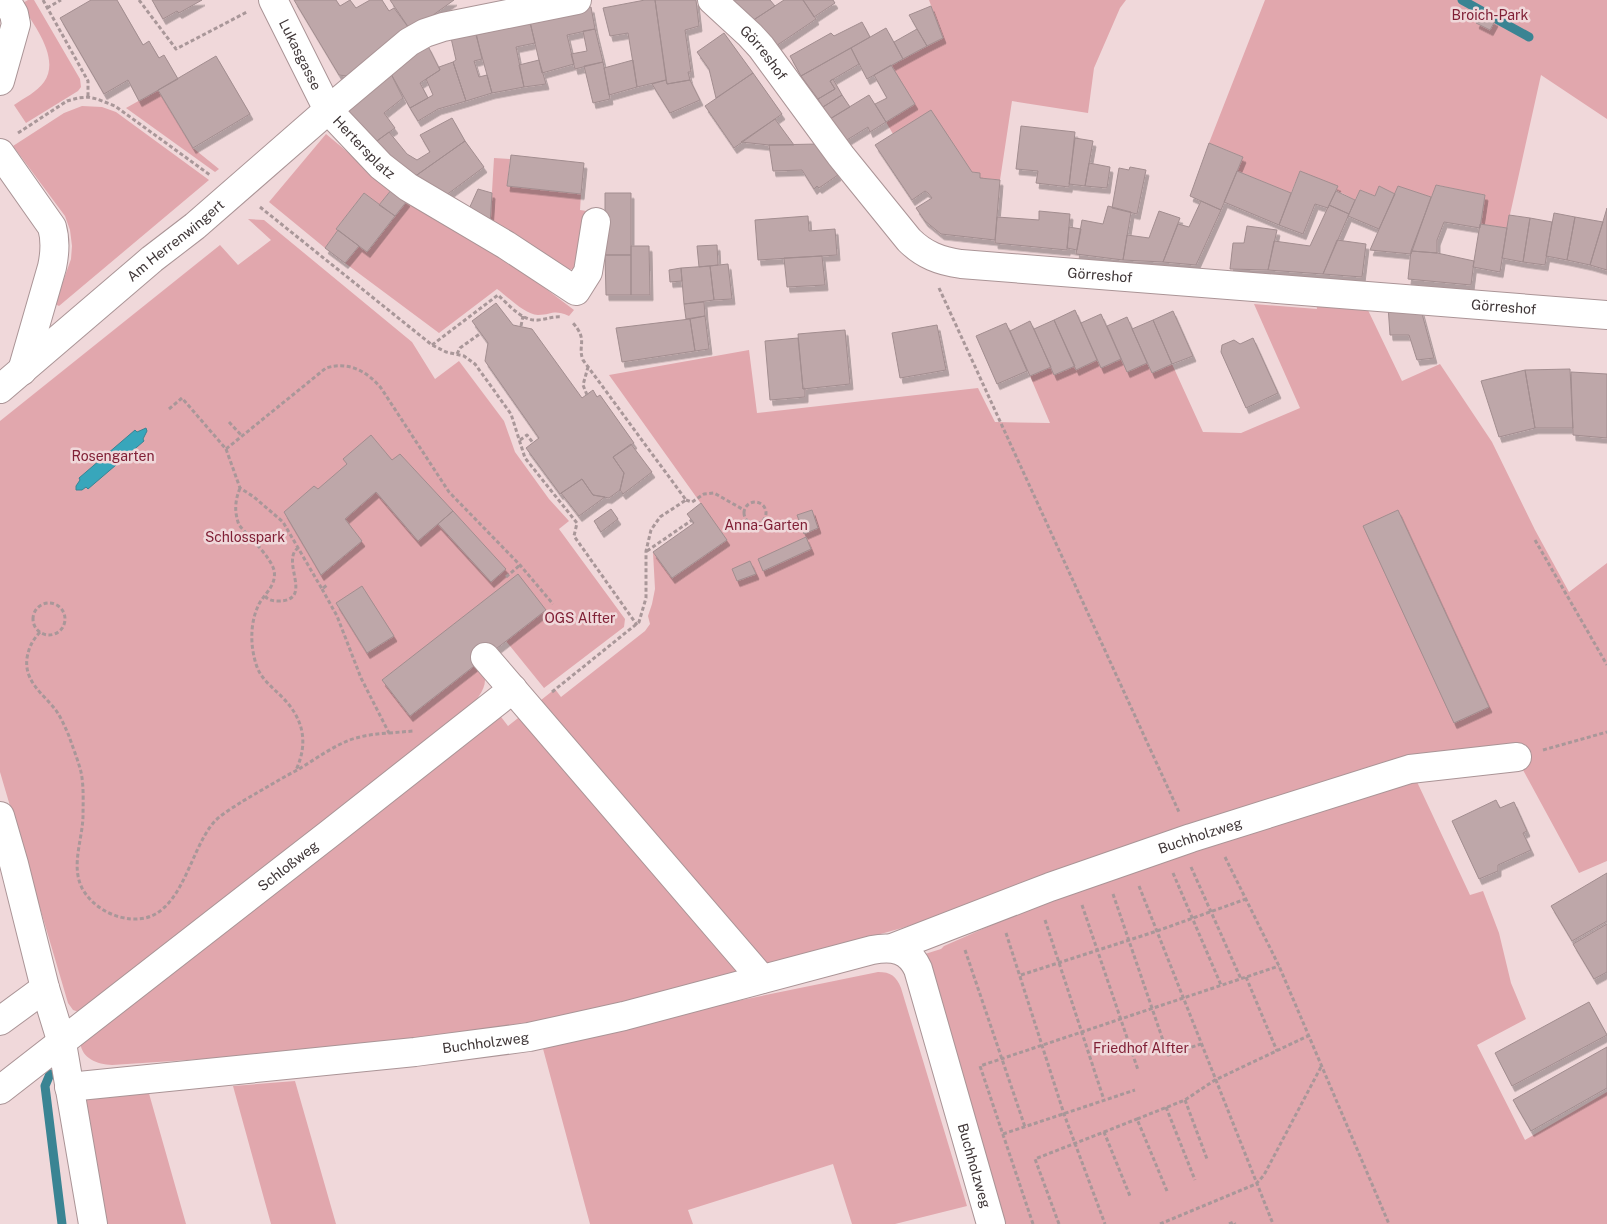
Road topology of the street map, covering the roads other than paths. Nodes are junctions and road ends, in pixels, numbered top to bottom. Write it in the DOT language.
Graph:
graph roads {
  1 [pos="6,0"];
  2 [pos="577,0"];
  3 [pos="712,0"];
  4 [pos="263,4"];
  5 [pos="472,11"];
  6 [pos="0,81"];
  7 [pos="328,110"];
  8 [pos="8,143"];
  9 [pos="596,222"];
  10 [pos="1607,315"];
  11 [pos="22,371"];
  12 [pos="0,389"];
  13 [pos="485,657"];
  14 [pos="513,689"];
  15 [pos="1516,757"];
  16 [pos="2,833"];
  17 [pos="892,948"];
  18 [pos="762,979"];
  19 [pos="45,988"];
  20 [pos="0,1021"];
  21 [pos="62,1043"];
  22 [pos="69,1087"];
  23 [pos="0,1090"];
  24 [pos="93,1224"];
  25 [pos="991,1224"];
  1 -- 6 [label="street"];
  2 -- 5 [label="street, Hertersplatz"];
  3 -- 10 [label="street, Görreshof"];
  4 -- 7 [label="street, Lukasgasse"];
  5 -- 7 [label="street, Hertersplatz"];
  7 -- 9 [label="street, Hertersplatz"];
  7 -- 11 [label="street, Am Herrenwingert"];
  8 -- 11 [label="street"];
  11 -- 12 [label="street, Am Herrenwingert"];
  13 -- 14 [label="street"];
  14 -- 18 [label="street"];
  14 -- 21 [label="street, Schloßweg"];
  15 -- 17 [label="street, Buchholzweg"];
  16 -- 19 [label="street"];
  17 -- 18 [label="street, Buchholzweg"];
  17 -- 25 [label="street, Buchholzweg"];
  18 -- 22 [label="street, Buchholzweg"];
  19 -- 20 [label="street"];
  19 -- 21 [label="street"];
  21 -- 22 [label="street"];
  21 -- 23 [label="street, Schloßweg"];
  22 -- 24 [label="street"];
}
